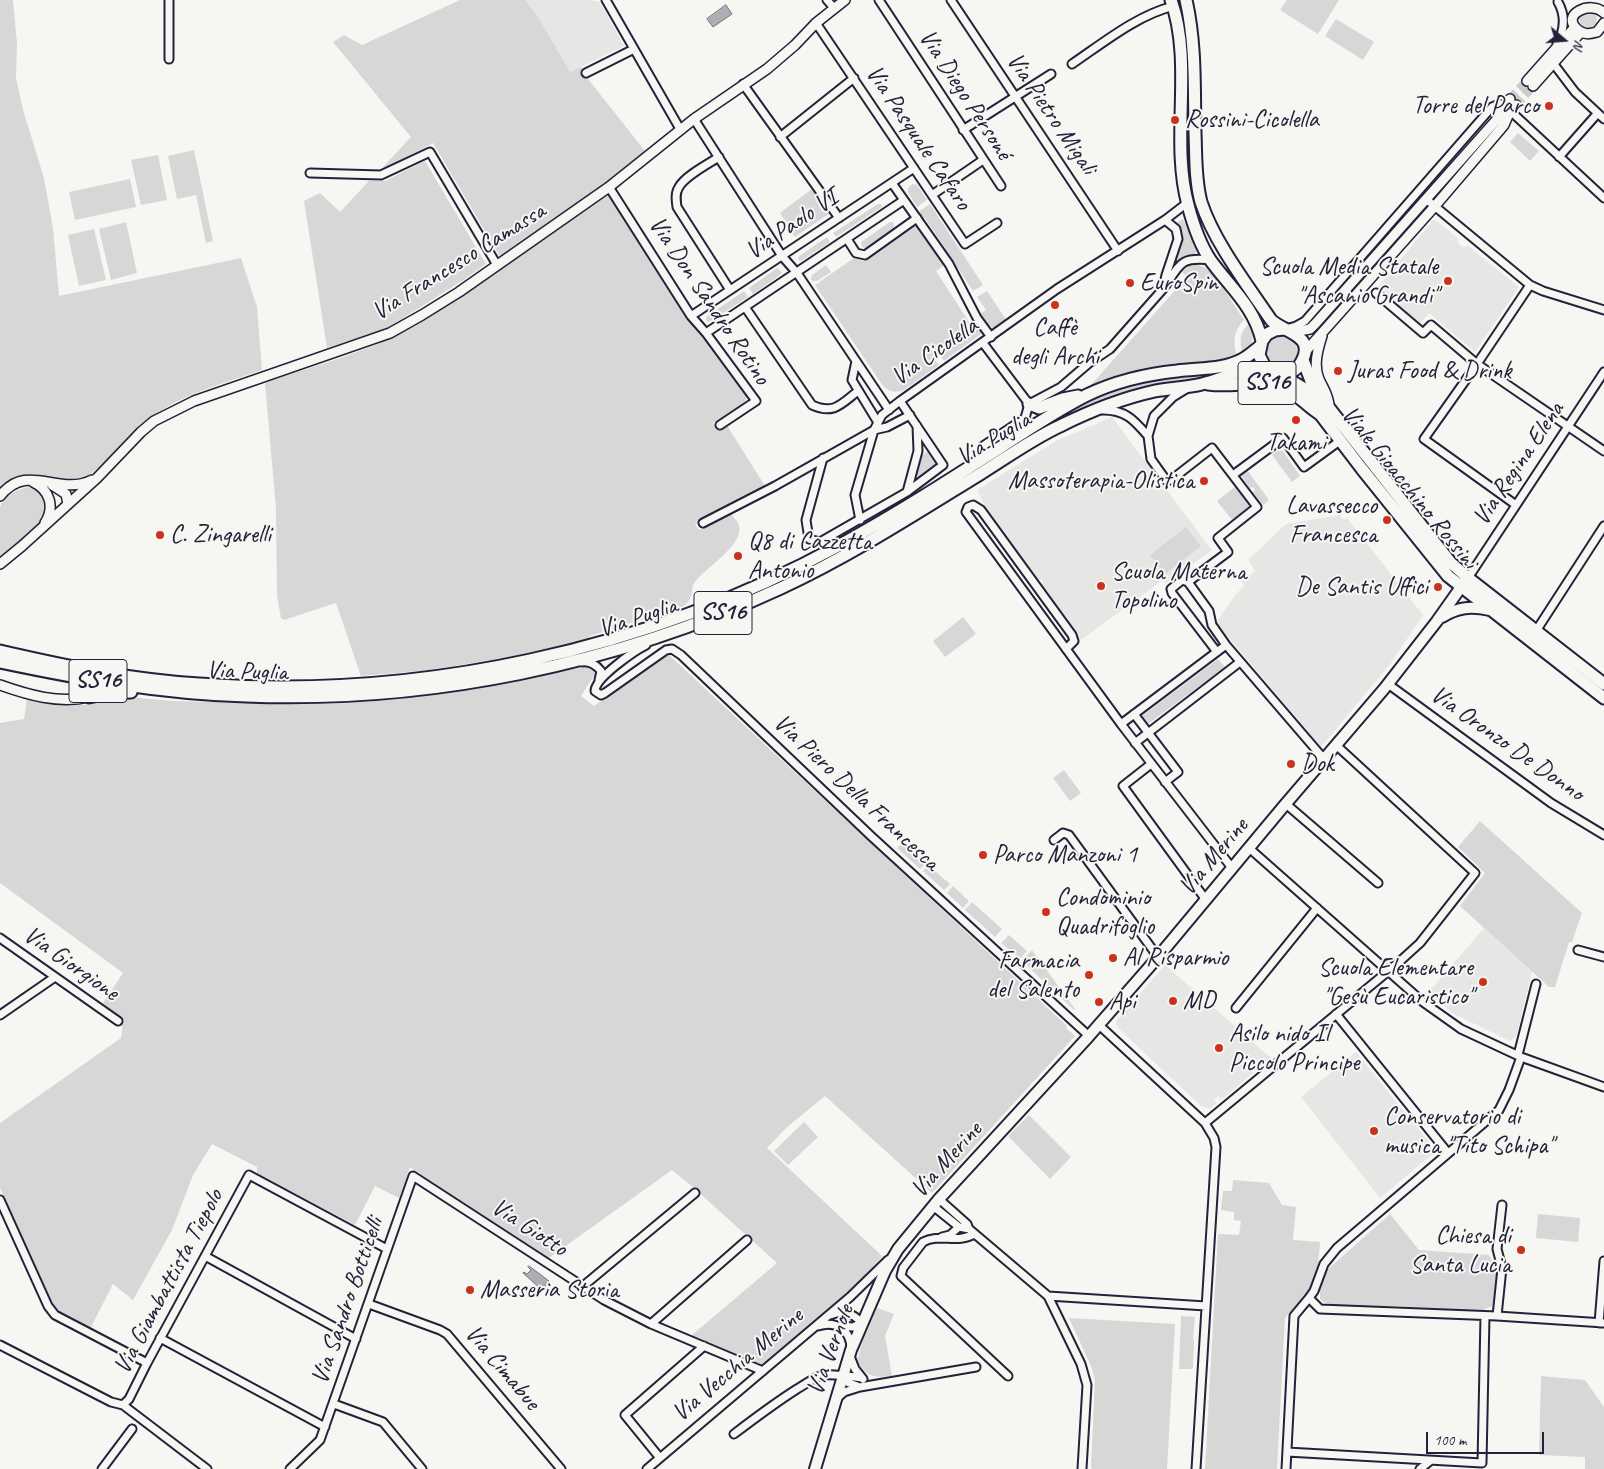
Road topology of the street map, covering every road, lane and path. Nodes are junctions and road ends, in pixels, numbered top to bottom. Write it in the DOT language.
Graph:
graph roads {
  1 [pos="169,0"];
  2 [pos="606,0"];
  3 [pos="826,0"];
  4 [pos="845,0"];
  5 [pos="880,0"];
  6 [pos="951,0"];
  7 [pos="1186,0"];
  8 [pos="1557,1"];
  9 [pos="1173,3"];
  10 [pos="1602,6"];
  11 [pos="834,8"];
  12 [pos="816,23"];
  13 [pos="1604,23"];
  14 [pos="1576,26"];
  15 [pos="634,49"];
  16 [pos="1554,50"];
  17 [pos="169,60"];
  18 [pos="1553,63"];
  19 [pos="1072,64"];
  20 [pos="586,73"];
  21 [pos="1051,74"];
  22 [pos="854,78"];
  23 [pos="743,84"];
  24 [pos="1015,96"];
  25 [pos="1510,105"];
  26 [pos="1597,114"];
  27 [pos="694,119"];
  28 [pos="1604,119"];
  29 [pos="680,129"];
  30 [pos="964,130"];
  31 [pos="780,137"];
  32 [pos="718,157"];
  33 [pos="1559,157"];
  34 [pos="983,160"];
  35 [pos="914,168"];
  36 [pos="310,173"];
  37 [pos="892,183"];
  38 [pos="1000,186"];
  39 [pos="609,187"];
  40 [pos="932,195"];
  41 [pos="1604,198"];
  42 [pos="1426,199"];
  43 [pos="904,200"];
  44 [pos="1187,204"];
  45 [pos="1435,206"];
  46 [pos="839,218"];
  47 [pos="917,218"];
  48 [pos="1165,220"];
  49 [pos="996,223"];
  50 [pos="847,239"];
  51 [pos="1118,251"];
  52 [pos="782,256"];
  53 [pos="1211,260"];
  54 [pos="497,265"];
  55 [pos="797,273"];
  56 [pos="1530,285"];
  57 [pos="1163,289"];
  58 [pos="730,290"];
  59 [pos="1376,293"];
  60 [pos="745,307"];
  61 [pos="1604,310"];
  62 [pos="692,316"];
  63 [pos="1289,330"];
  64 [pos="706,333"];
  65 [pos="1323,333"];
  66 [pos="991,337"];
  67 [pos="983,342"];
  68 [pos="1261,344"];
  69 [pos="1304,356"];
  70 [pos="856,361"];
  71 [pos="1477,364"];
  72 [pos="1266,369"];
  73 [pos="1604,372"];
  74 [pos="1280,375"];
  75 [pos="1198,385"];
  76 [pos="858,391"];
  77 [pos="1088,395"];
  78 [pos="900,401"];
  79 [pos="1029,404"];
  80 [pos="889,410"];
  81 [pos="1098,410"];
  82 [pos="1325,411"];
  83 [pos="910,415"];
  84 [pos="879,418"];
  85 [pos="720,425"];
  86 [pos="917,426"];
  87 [pos="887,427"];
  88 [pos="1567,427"];
  89 [pos="874,430"];
  90 [pos="1148,436"];
  91 [pos="1341,440"];
  92 [pos="983,446"];
  93 [pos="1604,451"];
  94 [pos="823,458"];
  95 [pos="1233,475"];
  96 [pos="96,478"];
  97 [pos="45,486"];
  98 [pos="907,492"];
  99 [pos="0,496"];
  100 [pos="68,504"];
  101 [pos="1516,505"];
  102 [pos="860,520"];
  103 [pos="703,523"];
  104 [pos="1604,526"];
  105 [pos="41,529"];
  106 [pos="0,564"];
  107 [pos="1188,582"];
  108 [pos="1464,583"];
  109 [pos="1036,585"];
  110 [pos="1025,592"];
  111 [pos="1490,610"];
  112 [pos="1437,621"];
  113 [pos="1536,631"];
  114 [pos="665,635"];
  115 [pos="1226,645"];
  116 [pos="1066,649"];
  117 [pos="1217,652"];
  118 [pos="0,654"];
  119 [pos="1240,662"];
  120 [pos="558,666"];
  121 [pos="599,681"];
  122 [pos="1388,684"];
  123 [pos="1604,684"];
  124 [pos="0,685"];
  125 [pos="198,693"];
  126 [pos="89,698"];
  127 [pos="1604,698"];
  128 [pos="1134,714"];
  129 [pos="1121,724"];
  130 [pos="1148,733"];
  131 [pos="1135,743"];
  132 [pos="1336,745"];
  133 [pos="1324,759"];
  134 [pos="1151,764"];
  135 [pos="1165,782"];
  136 [pos="1286,804"];
  137 [pos="1604,835"];
  138 [pos="1054,840"];
  139 [pos="1249,848"];
  140 [pos="1232,868"];
  141 [pos="1378,883"];
  142 [pos="1206,900"];
  143 [pos="1318,908"];
  144 [pos="0,938"];
  145 [pos="1578,950"];
  146 [pos="1158,957"];
  147 [pos="1604,957"];
  148 [pos="1388,971"];
  149 [pos="55,977"];
  150 [pos="1536,984"];
  151 [pos="1236,1008"];
  152 [pos="1336,1014"];
  153 [pos="0,1015"];
  154 [pos="118,1021"];
  155 [pos="1099,1025"];
  156 [pos="1089,1036"];
  157 [pos="1520,1056"];
  158 [pos="1604,1088"];
  159 [pos="1205,1123"];
  160 [pos="1448,1153"];
  161 [pos="413,1176"];
  162 [pos="695,1193"];
  163 [pos="0,1200"];
  164 [pos="936,1202"];
  165 [pos="1502,1205"];
  166 [pos="959,1227"];
  167 [pos="971,1232"];
  168 [pos="940,1238"];
  169 [pos="747,1240"];
  170 [pos="387,1249"];
  171 [pos="898,1249"];
  172 [pos="205,1256"];
  173 [pos="1604,1261"];
  174 [pos="582,1287"];
  175 [pos="1048,1296"];
  176 [pos="1309,1298"];
  177 [pos="369,1304"];
  178 [pos="1206,1306"];
  179 [pos="1486,1316"];
  180 [pos="1497,1316"];
  181 [pos="826,1317"];
  182 [pos="862,1323"];
  183 [pos="1601,1323"];
  184 [pos="651,1324"];
  185 [pos="840,1326"];
  186 [pos="813,1328"];
  187 [pos="160,1338"];
  188 [pos="356,1339"];
  189 [pos="0,1345"];
  190 [pos="704,1346"];
  191 [pos="850,1352"];
  192 [pos="147,1363"];
  193 [pos="976,1367"];
  194 [pos="763,1371"];
  195 [pos="1008,1376"];
  196 [pos="842,1377"];
  197 [pos="862,1378"];
  198 [pos="874,1384"];
  199 [pos="860,1387"];
  200 [pos="834,1401"];
  201 [pos="334,1404"];
  202 [pos="123,1405"];
  203 [pos="325,1427"];
  204 [pos="132,1429"];
  205 [pos="734,1434"];
  206 [pos="1287,1452"];
  207 [pos="660,1458"];
  208 [pos="1430,1461"];
  209 [pos="102,1469"];
  210 [pos="208,1469"];
  211 [pos="290,1469"];
  212 [pos="422,1469"];
  213 [pos="561,1469"];
  214 [pos="647,1469"];
  215 [pos="815,1469"];
  216 [pos="1082,1469"];
  217 [pos="1196,1469"];
  218 [pos="1286,1469"];
  219 [pos="1420,1469"];
  1 -- 17 [label="street"];
  2 -- 15 [label="street"];
  3 -- 11 [label="street"];
  4 -- 11 [label="street, Via Francesco Camassa"];
  5 -- 30 [label="street, Via Diego Personé"];
  6 -- 24 [label="street, Via Pietro Migali"];
  7 -- 63 [label="main road, Viale Gioacchino Rossini"];
  8 -- 14 [label="street"];
  8 -- 16 [label="street"];
  9 -- 19 [label="street"];
  9 -- 44 [label="main road"];
  10 -- 14 [label="street"];
  11 -- 12 [label="street, Via Francesco Camassa"];
  12 -- 22 [label="street, Via Pasquale Cafaro"];
  12 -- 23 [label="street, Via Francesco Camassa"];
  13 -- 14 [label="street"];
  14 -- 16 [label="street"];
  14 -- 18 [label="street"];
  15 -- 20 [label="street"];
  15 -- 29 [label="street"];
  16 -- 18 [label="street"];
  18 -- 26 [label="street"];
  21 -- 24 [label="street"];
  22 -- 31 [label="street"];
  22 -- 35 [label="street, Via Pasquale Cafaro"];
  23 -- 27 [label="street, Via Francesco Camassa"];
  23 -- 31 [label="street"];
  24 -- 30 [label="street"];
  24 -- 51 [label="street, Via Pietro Migali"];
  25 -- 33 [label="street"];
  25 -- 42 [label="street"];
  25 -- 45 [label="street"];
  25 -- 63 [label="street"];
  26 -- 28 [label="street"];
  26 -- 33 [label="street"];
  27 -- 29 [label="street, Via Francesco Camassa"];
  27 -- 32 [label="street"];
  29 -- 39 [label="street, Via Francesco Camassa"];
  30 -- 34 [label="street, Via Diego Personé"];
  31 -- 46 [label="street"];
  32 -- 52 [label="street"];
  32 -- 58 [label="street"];
  33 -- 41 [label="street"];
  34 -- 38 [label="street, Via Diego Personé"];
  34 -- 40 [label="street"];
  35 -- 37 [label="street, Via Paolo VI"];
  35 -- 40 [label="street, Via Pasquale Cafaro"];
  36 -- 54 [label="street"];
  37 -- 43 [label="street"];
  37 -- 46 [label="street, Via Paolo VI"];
  39 -- 54 [label="street, Via Francesco Camassa"];
  39 -- 62 [label="street, Via Don Sandro Rotino"];
  40 -- 49 [label="street, Via Pasquale Cafaro"];
  42 -- 45 [label="street"];
  42 -- 63 [label="street"];
  43 -- 47 [label="street"];
  43 -- 50 [label="street, Via Paolo VI"];
  44 -- 48 [label="street, Via Cicolella"];
  44 -- 53 [label="main road"];
  45 -- 56 [label="street"];
  45 -- 65 [label="street"];
  46 -- 52 [label="street, Via Paolo VI"];
  47 -- 50 [label="street, Via Paolo VI"];
  47 -- 66 [label="street"];
  48 -- 51 [label="street, Via Cicolella"];
  48 -- 57 [label="street"];
  50 -- 55 [label="street, Via Paolo VI"];
  51 -- 66 [label="street, Via Cicolella"];
  52 -- 55 [label="street"];
  52 -- 58 [label="street, Via Paolo VI"];
  53 -- 57 [label="street"];
  53 -- 68 [label="main road"];
  54 -- 96 [label="street, Via Francesco Camassa"];
  55 -- 60 [label="street, Via Paolo VI"];
  55 -- 70 [label="street"];
  56 -- 61 [label="street"];
  56 -- 71 [label="street"];
  57 -- 79 [label="street"];
  58 -- 62 [label="street, Via Paolo VI"];
  59 -- 71 [label="street"];
  60 -- 64 [label="street, Via Paolo VI"];
  60 -- 76 [label="street"];
  62 -- 64 [label="street, Via Don Sandro Rotino"];
  63 -- 68 [label="main road"];
  63 -- 69 [label="main road, Viale Gioacchino Rossini"];
  64 -- 85 [label="street, Via Don Sandro Rotino"];
  65 -- 69 [label="street"];
  65 -- 82 [label="street"];
  66 -- 67 [label="street, Via Cicolella"];
  67 -- 78 [label="street, Via Cicolella"];
  67 -- 79 [label="street"];
  68 -- 72 [label="main road"];
  68 -- 77 [label="main road, Via Puglia / SS16"];
  69 -- 74 [label="main road"];
  69 -- 82 [label="main road, Viale Gioacchino Rossini"];
  70 -- 76 [label="street"];
  70 -- 80 [label="street"];
  71 -- 88 [label="street"];
  71 -- 101 [label="street"];
  72 -- 74 [label="main road, Viale Gioacchino Rossini"];
  72 -- 75 [label="main road, Via Puglia / SS16"];
  73 -- 88 [label="street, Via Regina Elena"];
  74 -- 82 [label="main road, Viale Gioacchino Rossini"];
  75 -- 81 [label="main road, Via Puglia / SS16"];
  75 -- 82 [label="main road, SS16"];
  75 -- 90 [label="street"];
  76 -- 84 [label="street"];
  77 -- 79 [label="main road"];
  77 -- 118 [label="main road, Via Puglia / SS16"];
  78 -- 80 [label="street, Via Cicolella"];
  78 -- 83 [label="street"];
  79 -- 92 [label="street, Via Puglia"];
  80 -- 84 [label="street, Via Cicolella"];
  81 -- 90 [label="street"];
  81 -- 114 [label="main road, Via Puglia / SS16"];
  82 -- 91 [label="main road, Viale Gioacchino Rossini"];
  82 -- 108 [label="main road, Viale Gioacchino Rossini"];
  83 -- 86 [label="street"];
  83 -- 87 [label="street"];
  84 -- 87 [label="street"];
  84 -- 89 [label="street"];
  86 -- 98 [label="street"];
  86 -- 98 [label="street"];
  87 -- 89 [label="street"];
  88 -- 93 [label="street"];
  88 -- 101 [label="street, Via Regina Elena"];
  89 -- 94 [label="street"];
  89 -- 102 [label="street"];
  90 -- 95 [label="street"];
  91 -- 95 [label="street"];
  91 -- 108 [label="main road, Viale Gioacchino Rossini"];
  94 -- 102 [label="street"];
  94 -- 103 [label="street"];
  95 -- 107 [label="street"];
  96 -- 97 [label="street"];
  96 -- 100 [label="street, Via Francesco Camassa"];
  97 -- 99 [label="street"];
  97 -- 100 [label="street"];
  97 -- 105 [label="street"];
  98 -- 102 [label="street"];
  100 -- 105 [label="street, Via Francesco Camassa"];
  101 -- 108 [label="street, Via Regina Elena"];
  104 -- 113 [label="street"];
  105 -- 106 [label="street, Via Francesco Camassa"];
  107 -- 115 [label="street"];
  107 -- 117 [label="street"];
  108 -- 111 [label="main road, Viale Gioacchino Rossini"];
  108 -- 112 [label="main road, Via Merine"];
  108 -- 113 [label="main road, Viale Gioacchino Rossini"];
  109 -- 110 [label="street"];
  109 -- 110 [label="street"];
  109 -- 116 [label="street"];
  110 -- 116 [label="street"];
  111 -- 112 [label="main road, Via Merine"];
  111 -- 127 [label="main road, Viale Gioacchino Rossini"];
  112 -- 122 [label="main road, Via Merine"];
  113 -- 123 [label="main road, Viale Gioacchino Rossini"];
  114 -- 120 [label="main road, Via Puglia / SS16"];
  114 -- 121 [label="street"];
  115 -- 117 [label="street"];
  115 -- 119 [label="street"];
  116 -- 129 [label="street"];
  117 -- 128 [label="street"];
  118 -- 125 [label="main road, Via Puglia / SS16"];
  119 -- 130 [label="street"];
  119 -- 133 [label="street"];
  120 -- 121 [label="street, Via Piero Della Francesca"];
  120 -- 125 [label="main road, Via Puglia / SS16"];
  121 -- 156 [label="street, Via Piero Della Francesca"];
  122 -- 132 [label="main road, Via Merine"];
  122 -- 137 [label="street, Via Oronzo De Donno"];
  124 -- 126 [label="street"];
  125 -- 126 [label="main road"];
  128 -- 129 [label="street"];
  128 -- 130 [label="street"];
  129 -- 131 [label="street"];
  130 -- 131 [label="street"];
  130 -- 135 [label="street"];
  131 -- 134 [label="street"];
  132 -- 133 [label="main road, Via Merine"];
  132 -- 148 [label="street"];
  133 -- 136 [label="main road, Via Merine"];
  134 -- 135 [label="street"];
  134 -- 142 [label="street"];
  135 -- 140 [label="street"];
  136 -- 139 [label="main road, Via Merine"];
  136 -- 141 [label="street"];
  138 -- 146 [label="street"];
  139 -- 140 [label="main road, Via Merine"];
  139 -- 143 [label="street"];
  140 -- 142 [label="main road, Via Merine"];
  142 -- 146 [label="main road, Via Merine"];
  143 -- 148 [label="street"];
  143 -- 151 [label="street"];
  144 -- 149 [label="street, Via Giorgione"];
  145 -- 147 [label="street"];
  146 -- 155 [label="main road, Via Merine"];
  148 -- 152 [label="street"];
  148 -- 157 [label="street"];
  149 -- 153 [label="street"];
  149 -- 154 [label="street, Via Giorgione"];
  150 -- 157 [label="street"];
  152 -- 159 [label="street"];
  152 -- 160 [label="street"];
  155 -- 156 [label="main road, Via Merine"];
  155 -- 159 [label="street"];
  156 -- 164 [label="main road, Via Merine"];
  157 -- 158 [label="street"];
  157 -- 160 [label="street"];
  159 -- 178 [label="street"];
  160 -- 176 [label="street"];
  161 -- 170 [label="street, Via Sandro Botticelli"];
  161 -- 174 [label="street, Via Giotto"];
  162 -- 174 [label="street"];
  163 -- 192 [label="street"];
  164 -- 166 [label="street"];
  164 -- 167 [label="street"];
  164 -- 171 [label="main road, Via Merine"];
  165 -- 180 [label="street"];
  166 -- 167 [label="street"];
  166 -- 168 [label="street"];
  167 -- 168 [label="street"];
  167 -- 175 [label="street"];
  168 -- 195 [label="street"];
  169 -- 184 [label="street"];
  170 -- 172 [label="street, Via Giambattista Tiepolo"];
  170 -- 177 [label="street, Via Sandro Botticelli"];
  171 -- 181 [label="street, Via Vecchia Merine"];
  171 -- 182 [label="main road, Via Vernole"];
  172 -- 187 [label="street, Via Giambattista Tiepolo"];
  172 -- 188 [label="street"];
  173 -- 183 [label="street"];
  174 -- 184 [label="street, Via Giotto"];
  175 -- 178 [label="street"];
  175 -- 216 [label="street"];
  176 -- 179 [label="street"];
  176 -- 206 [label="street"];
  177 -- 188 [label="street, Via Sandro Botticelli"];
  177 -- 213 [label="street, Via Cimabue"];
  178 -- 217 [label="street"];
  179 -- 180 [label="street"];
  179 -- 208 [label="street"];
  180 -- 183 [label="street"];
  181 -- 182 [label="street"];
  181 -- 186 [label="street, Via Vecchia Merine"];
  182 -- 185 [label="street"];
  182 -- 191 [label="main road, Via Vernole"];
  184 -- 190 [label="street, Via Giotto"];
  185 -- 186 [label="street"];
  185 -- 191 [label="street"];
  186 -- 194 [label="street, Via Vecchia Merine"];
  187 -- 192 [label="street, Via Giambattista Tiepolo"];
  187 -- 203 [label="street"];
  188 -- 201 [label="street, Via Sandro Botticelli"];
  189 -- 202 [label="street"];
  190 -- 194 [label="street, Via Giotto"];
  190 -- 207 [label="street"];
  191 -- 196 [label="main road, Via Vernole"];
  191 -- 197 [label="street"];
  192 -- 202 [label="street, Via Giambattista Tiepolo"];
  193 -- 198 [label="street"];
  194 -- 207 [label="street, Via Vecchia Merine"];
  196 -- 197 [label="street"];
  196 -- 199 [label="street"];
  196 -- 200 [label="main road, Via Vernole"];
  196 -- 205 [label="street"];
  197 -- 198 [label="street"];
  198 -- 199 [label="street"];
  199 -- 200 [label="street"];
  200 -- 215 [label="main road, Via Vernole"];
  201 -- 203 [label="street, Via Sandro Botticelli"];
  201 -- 212 [label="street"];
  202 -- 210 [label="street"];
  203 -- 211 [label="street, Via Sandro Botticelli"];
  204 -- 209 [label="street"];
  206 -- 208 [label="street"];
  206 -- 218 [label="street"];
  207 -- 214 [label="street, Via Vecchia Merine"];
  208 -- 219 [label="street"];
}
